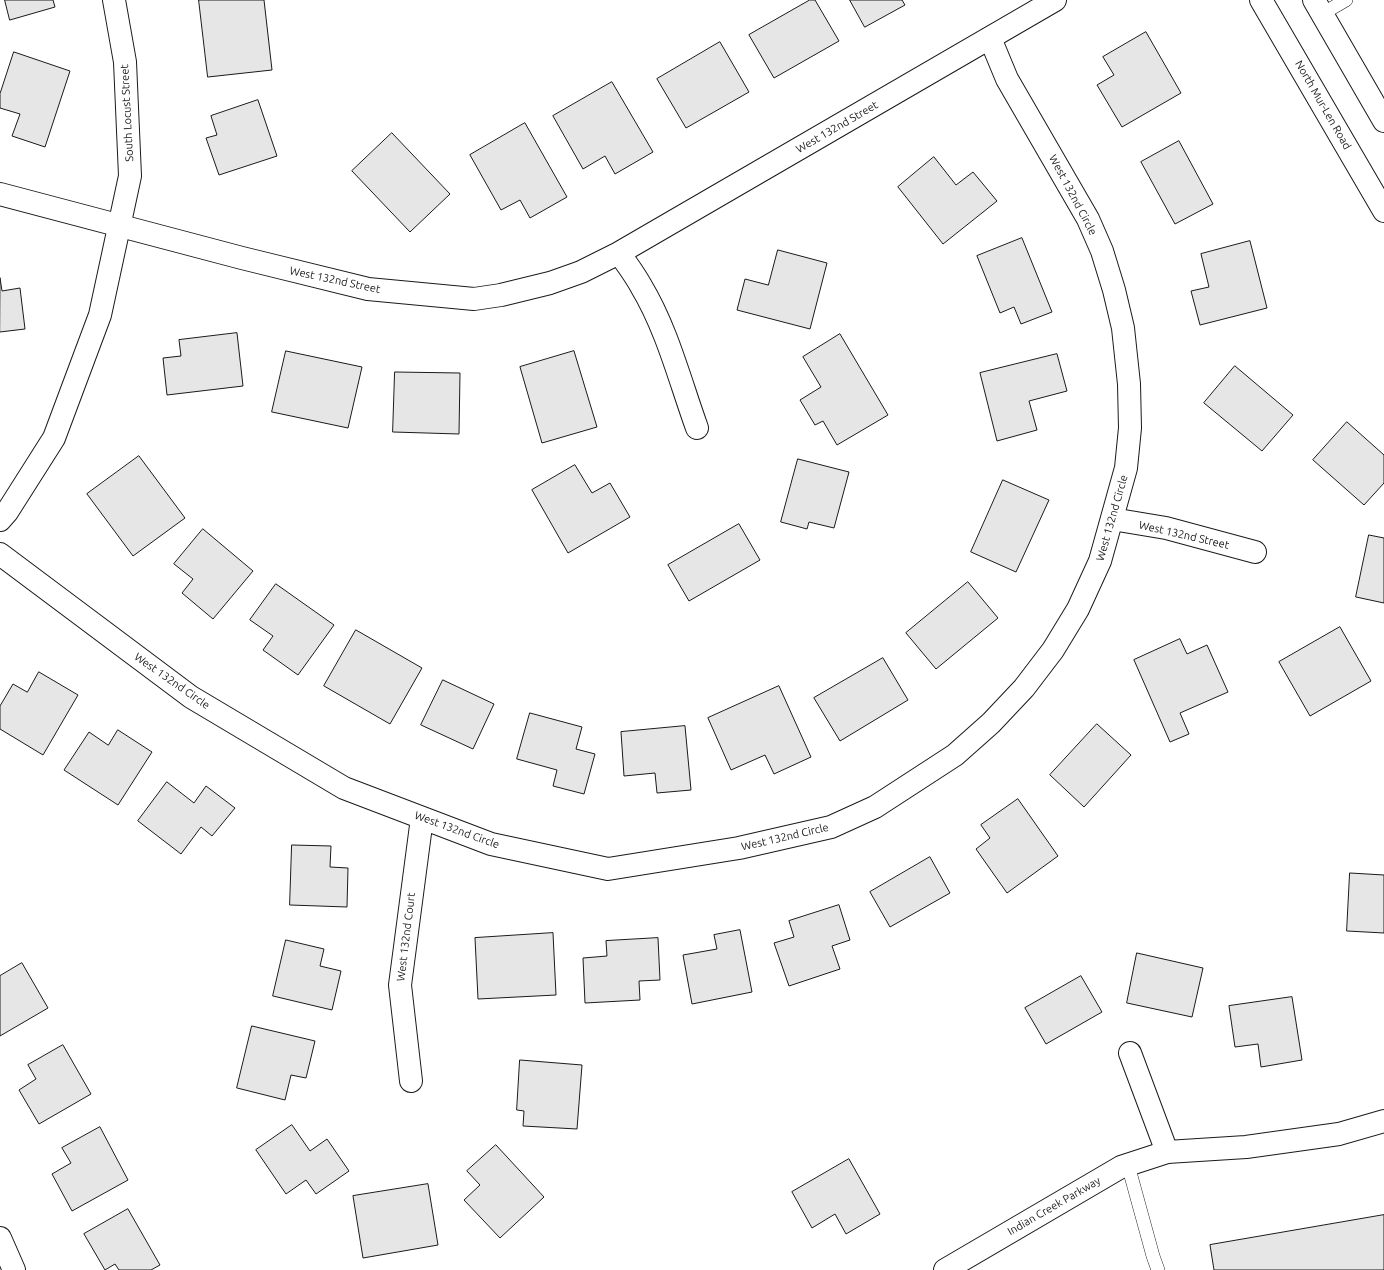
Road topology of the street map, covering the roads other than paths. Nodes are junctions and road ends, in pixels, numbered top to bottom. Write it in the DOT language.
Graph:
graph roads {
  1 [pos="114,0"];
  2 [pos="1055,0"];
  3 [pos="1261,0"];
  4 [pos="1346,0"];
  5 [pos="1318,7"];
  6 [pos="990,38"];
  7 [pos="1384,121"];
  8 [pos="0,194"];
  9 [pos="1384,211"];
  10 [pos="119,226"];
  11 [pos="619,253"];
  12 [pos="697,428"];
  13 [pos="1112,519"];
  14 [pos="0,520"];
  15 [pos="1255,552"];
  16 [pos="0,554"];
  17 [pos="422,818"];
  18 [pos="1130,1053"];
  19 [pos="411,1081"];
  20 [pos="1384,1121"];
  21 [pos="1168,1152"];
  22 [pos="1128,1165"];
  23 [pos="0,1238"];
  24 [pos="14,1270"];
  25 [pos="945,1270"];
  26 [pos="1158,1270"];
  1 -- 10 [label="street, South Locust Street"];
  2 -- 6 [label="street, West 132nd Street"];
  3 -- 9 [label="street, North Mur-Len Road"];
  4 -- 5 [label="lane"];
  5 -- 7 [label="street"];
  6 -- 11 [label="street, West 132nd Street"];
  6 -- 13 [label="street, West 132nd Circle"];
  8 -- 10 [label="street, West 132nd Street"];
  10 -- 11 [label="street, West 132nd Street"];
  10 -- 14 [label="street"];
  11 -- 12 [label="street"];
  13 -- 15 [label="street, West 132nd Street"];
  13 -- 17 [label="street, West 132nd Circle"];
  16 -- 17 [label="street, West 132nd Circle"];
  17 -- 19 [label="street, West 132nd Court"];
  18 -- 21 [label="street"];
  20 -- 21 [label="street, Indian Creek Parkway"];
  21 -- 22 [label="street, Indian Creek Parkway"];
  22 -- 25 [label="street, Indian Creek Parkway"];
  22 -- 26 [label="lane"];
  23 -- 24 [label="street"];
}
